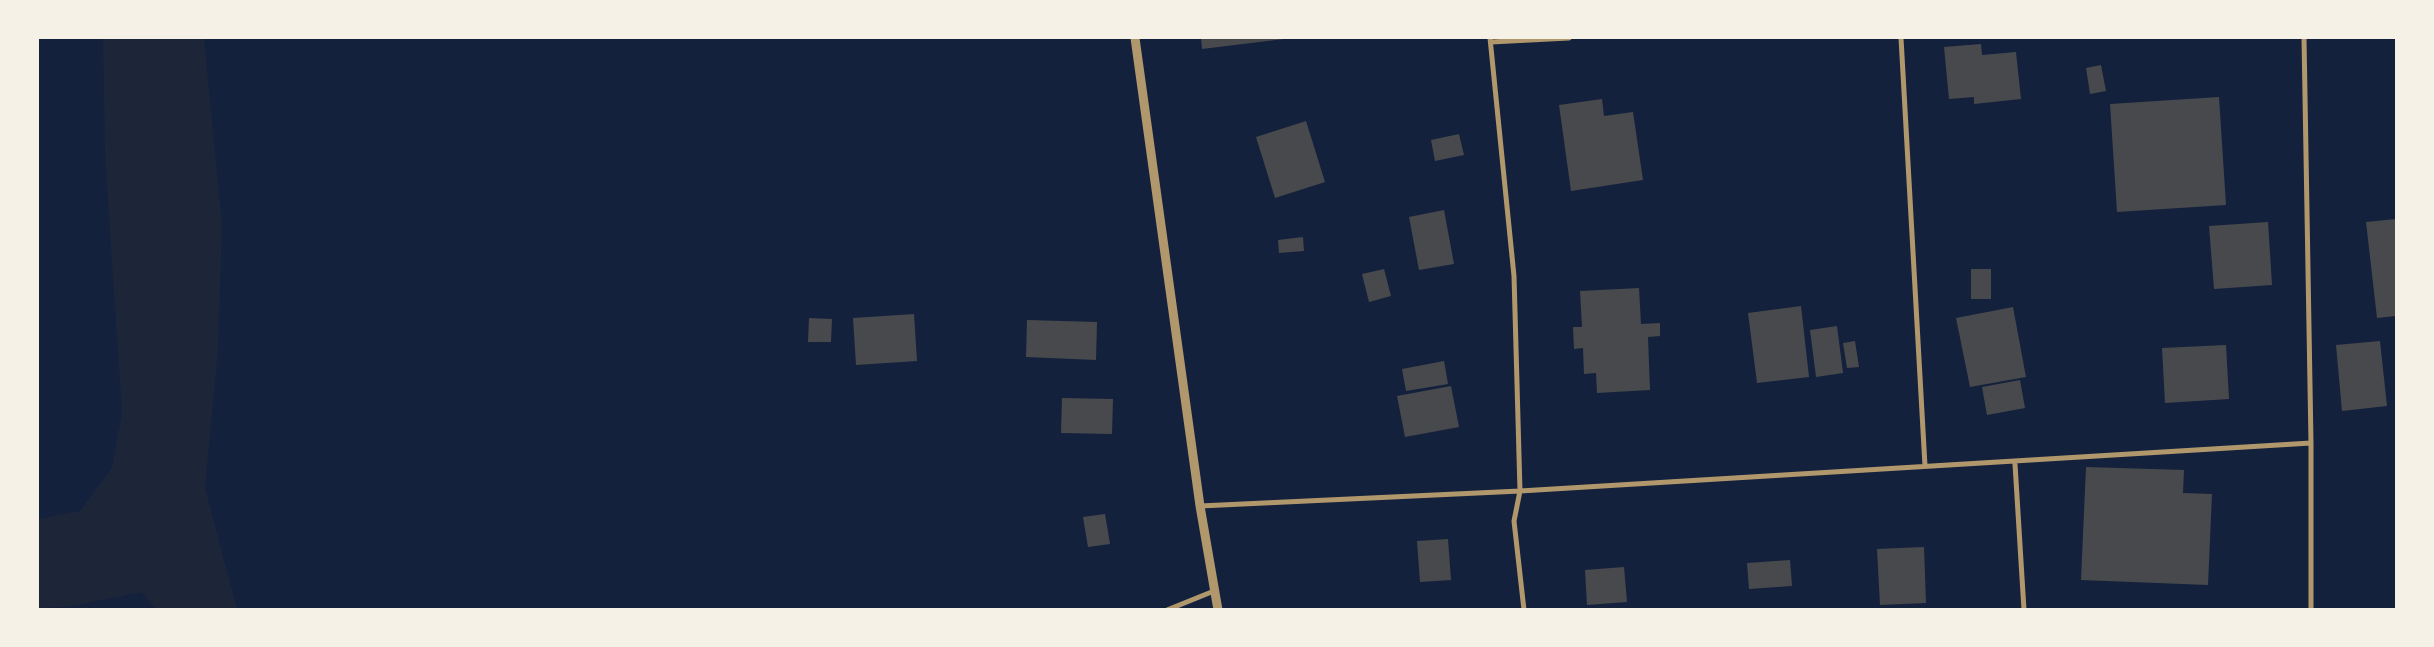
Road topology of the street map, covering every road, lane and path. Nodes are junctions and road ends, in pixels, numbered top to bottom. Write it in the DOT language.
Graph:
graph roads {
  1 [pos="1135,38"];
  2 [pos="1570,38"];
  3 [pos="1902,38"];
  4 [pos="2304,38"];
  5 [pos="1490,40"];
  6 [pos="2311,443"];
  7 [pos="2015,464"];
  8 [pos="1925,466"];
  9 [pos="1520,491"];
  10 [pos="1200,506"];
  11 [pos="1214,591"];
  12 [pos="1167,610"];
  13 [pos="1218,610"];
  14 [pos="1524,610"];
  15 [pos="2024,610"];
  16 [pos="2312,610"];
  1 -- 10 [label="street"];
  2 -- 5 [label="street"];
  3 -- 8 [label="street"];
  4 -- 6 [label="street"];
  5 -- 9 [label="street"];
  6 -- 7 [label="street"];
  6 -- 16 [label="street"];
  7 -- 8 [label="street"];
  7 -- 15 [label="street"];
  8 -- 9 [label="street"];
  9 -- 10 [label="street"];
  9 -- 14 [label="street"];
  10 -- 11 [label="street"];
  11 -- 12 [label="street"];
  11 -- 13 [label="street"];
}
